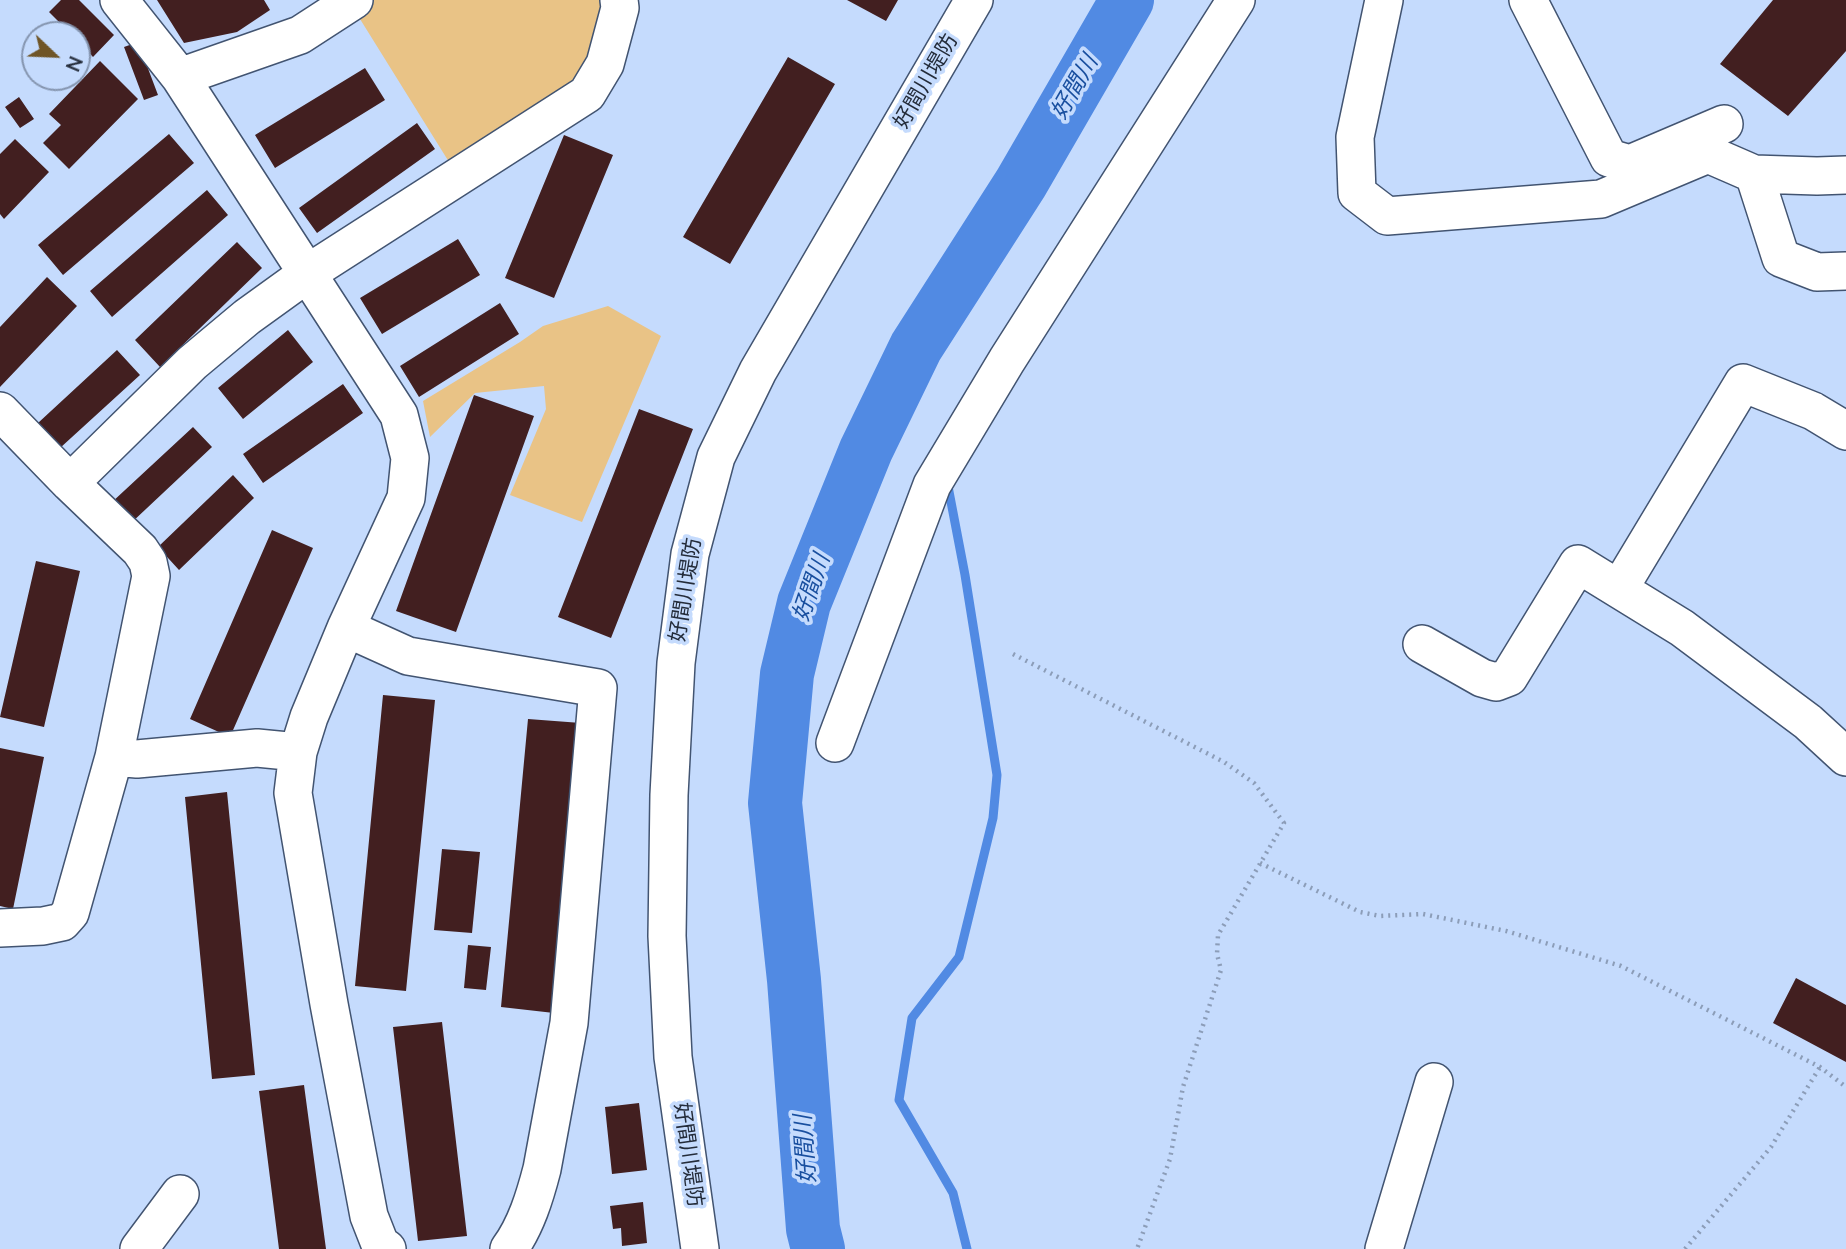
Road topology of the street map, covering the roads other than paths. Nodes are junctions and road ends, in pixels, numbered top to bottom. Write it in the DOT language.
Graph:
graph roads {
  1 [pos="119,0"];
  2 [pos="355,0"];
  3 [pos="619,0"];
  4 [pos="974,0"];
  5 [pos="1236,0"];
  6 [pos="1384,0"];
  7 [pos="1504,0"];
  8 [pos="1528,0"];
  9 [pos="180,77"];
  10 [pos="1724,124"];
  11 [pos="1754,174"];
  12 [pos="1846,175"];
  13 [pos="1601,199"];
  14 [pos="1846,271"];
  15 [pos="308,273"];
  16 [pos="0,411"];
  17 [pos="1846,431"];
  18 [pos="70,483"];
  19 [pos="1619,589"];
  20 [pos="346,628"];
  21 [pos="1422,644"];
  22 [pos="835,743"];
  23 [pos="298,752"];
  24 [pos="114,757"];
  25 [pos="1846,757"];
  26 [pos="0,928"];
  27 [pos="1434,1082"];
  28 [pos="180,1194"];
  29 [pos="139,1249"];
  30 [pos="387,1249"];
  31 [pos="509,1249"];
  32 [pos="700,1249"];
  33 [pos="1384,1249"];
  1 -- 9 [label="street"];
  2 -- 9 [label="street"];
  3 -- 15 [label="street"];
  4 -- 32 [label="street, 好間川堤防"];
  5 -- 22 [label="street"];
  6 -- 13 [label="street"];
  7 -- 13 [label="street"];
  8 -- 10 [label="street"];
  9 -- 15 [label="street"];
  11 -- 12 [label="street"];
  11 -- 13 [label="street"];
  11 -- 14 [label="street"];
  15 -- 18 [label="street"];
  15 -- 20 [label="street"];
  16 -- 18 [label="street"];
  17 -- 19 [label="street"];
  18 -- 24 [label="street"];
  19 -- 21 [label="street"];
  19 -- 25 [label="street"];
  20 -- 23 [label="street"];
  20 -- 31 [label="street"];
  23 -- 24 [label="street"];
  23 -- 30 [label="street"];
  24 -- 26 [label="street"];
  27 -- 33 [label="street"];
  28 -- 29 [label="street"];
}
